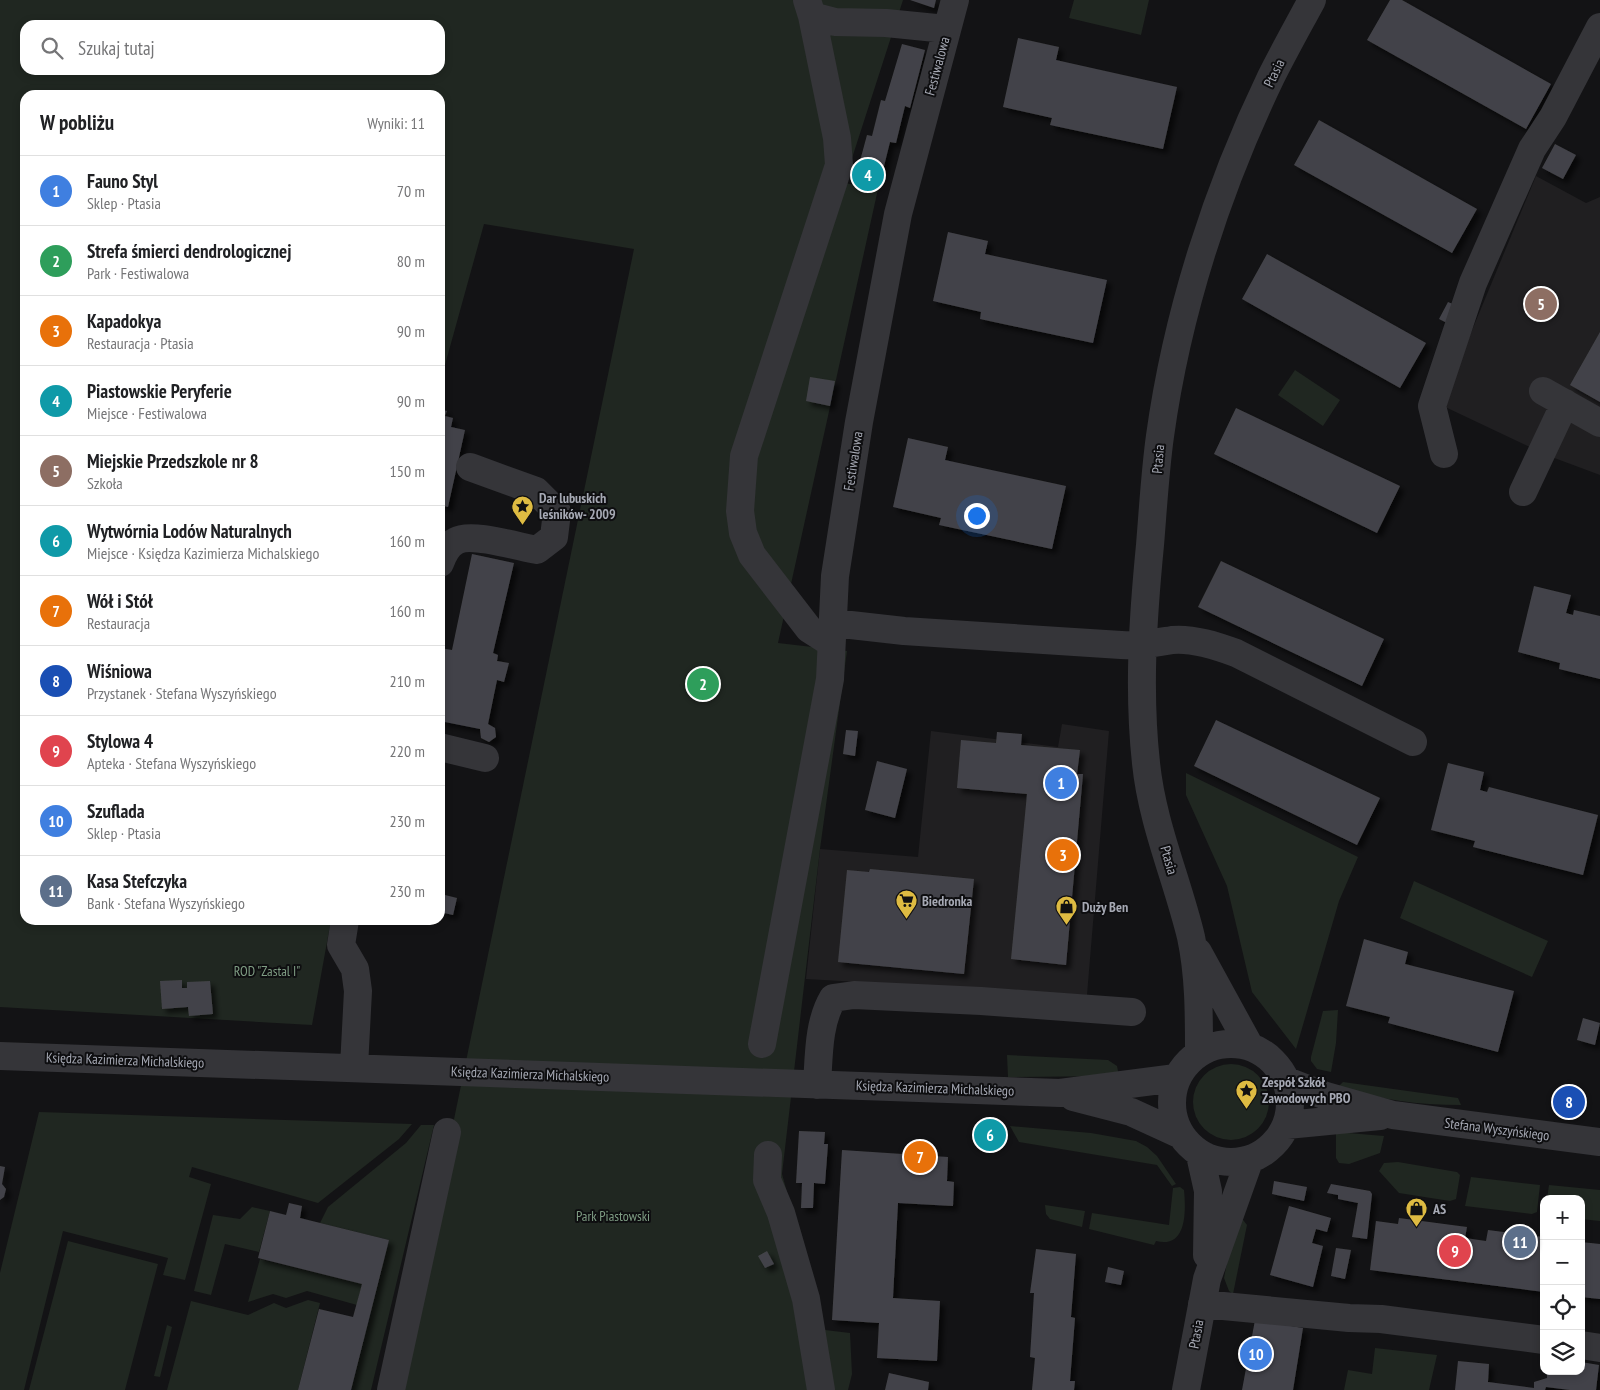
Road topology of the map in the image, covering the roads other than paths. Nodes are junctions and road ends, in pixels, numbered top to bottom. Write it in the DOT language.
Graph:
graph roads {
  1 [pos="954,0"];
  2 [pos="1312,0"];
  3 [pos="809,8"];
  4 [pos="1600,27"];
  5 [pos="946,29"];
  6 [pos="1600,423"];
  7 [pos="1444,454"];
  8 [pos="470,467"];
  9 [pos="1523,492"];
  10 [pos="445,551"];
  11 [pos="832,633"];
  12 [pos="1142,646"];
  13 [pos="1413,742"];
  14 [pos="445,748"];
  15 [pos="485,758"];
  16 [pos="344,925"];
  17 [pos="1191,939"];
  18 [pos="1132,1012"];
  19 [pos="762,1044"];
  20 [pos="1249,1045"];
  21 [pos="1199,1052"];
  22 [pos="0,1056"];
  23 [pos="354,1066"];
  24 [pos="1176,1078"];
  25 [pos="1287,1081"];
  26 [pos="817,1085"];
  27 [pos="1060,1093"];
  28 [pos="1394,1115"];
  29 [pos="1287,1125"];
  30 [pos="447,1132"];
  31 [pos="1179,1134"];
  32 [pos="1600,1142"];
  33 [pos="768,1155"];
  34 [pos="1200,1155"];
  35 [pos="1249,1160"];
  36 [pos="1205,1291"];
  37 [pos="1540,1339"];
  38 [pos="1585,1346"];
  39 [pos="1600,1348"];
  40 [pos="391,1390"];
  41 [pos="821,1390"];
  42 [pos="1186,1390"];
  1 -- 5 [label="street, Festiwalowa"];
  2 -- 12 [label="street, Ptasia"];
  3 -- 5 [label="street"];
  3 -- 11 [label="street"];
  4 -- 7 [label="street"];
  5 -- 11 [label="street, Festiwalowa"];
  6 -- 9 [label="street"];
  8 -- 10 [label="street"];
  11 -- 12 [label="street"];
  11 -- 19 [label="street, Festiwalowa"];
  12 -- 13 [label="street"];
  12 -- 17 [label="street, Ptasia"];
  14 -- 15 [label="street"];
  16 -- 23 [label="street"];
  17 -- 20 [label="street, Ptasia"];
  17 -- 21 [label="street, Ptasia"];
  18 -- 26 [label="street"];
  20 -- 21 [label="street"];
  20 -- 25 [label="street"];
  21 -- 24 [label="street"];
  22 -- 23 [label="street, Księdza Kazimierza Michalskiego"];
  23 -- 26 [label="street, Księdza Kazimierza Michalskiego"];
  24 -- 27 [label="street, Księdza Kazimierza Michalskiego"];
  24 -- 31 [label="street"];
  25 -- 28 [label="street, Stefana Wyszyńskiego"];
  25 -- 29 [label="street"];
  26 -- 27 [label="street, Księdza Kazimierza Michalskiego"];
  27 -- 31 [label="street, Księdza Kazimierza Michalskiego"];
  28 -- 29 [label="street, Stefana Wyszyńskiego"];
  28 -- 32 [label="street, Stefana Wyszyńskiego"];
  29 -- 35 [label="street"];
  30 -- 40 [label="street"];
  31 -- 34 [label="street"];
  33 -- 41 [label="street"];
  34 -- 35 [label="street"];
  34 -- 36 [label="street, Ptasia"];
  35 -- 36 [label="street, Ptasia"];
  36 -- 37 [label="street"];
  36 -- 42 [label="street, Ptasia"];
  38 -- 39 [label="street"];
}
